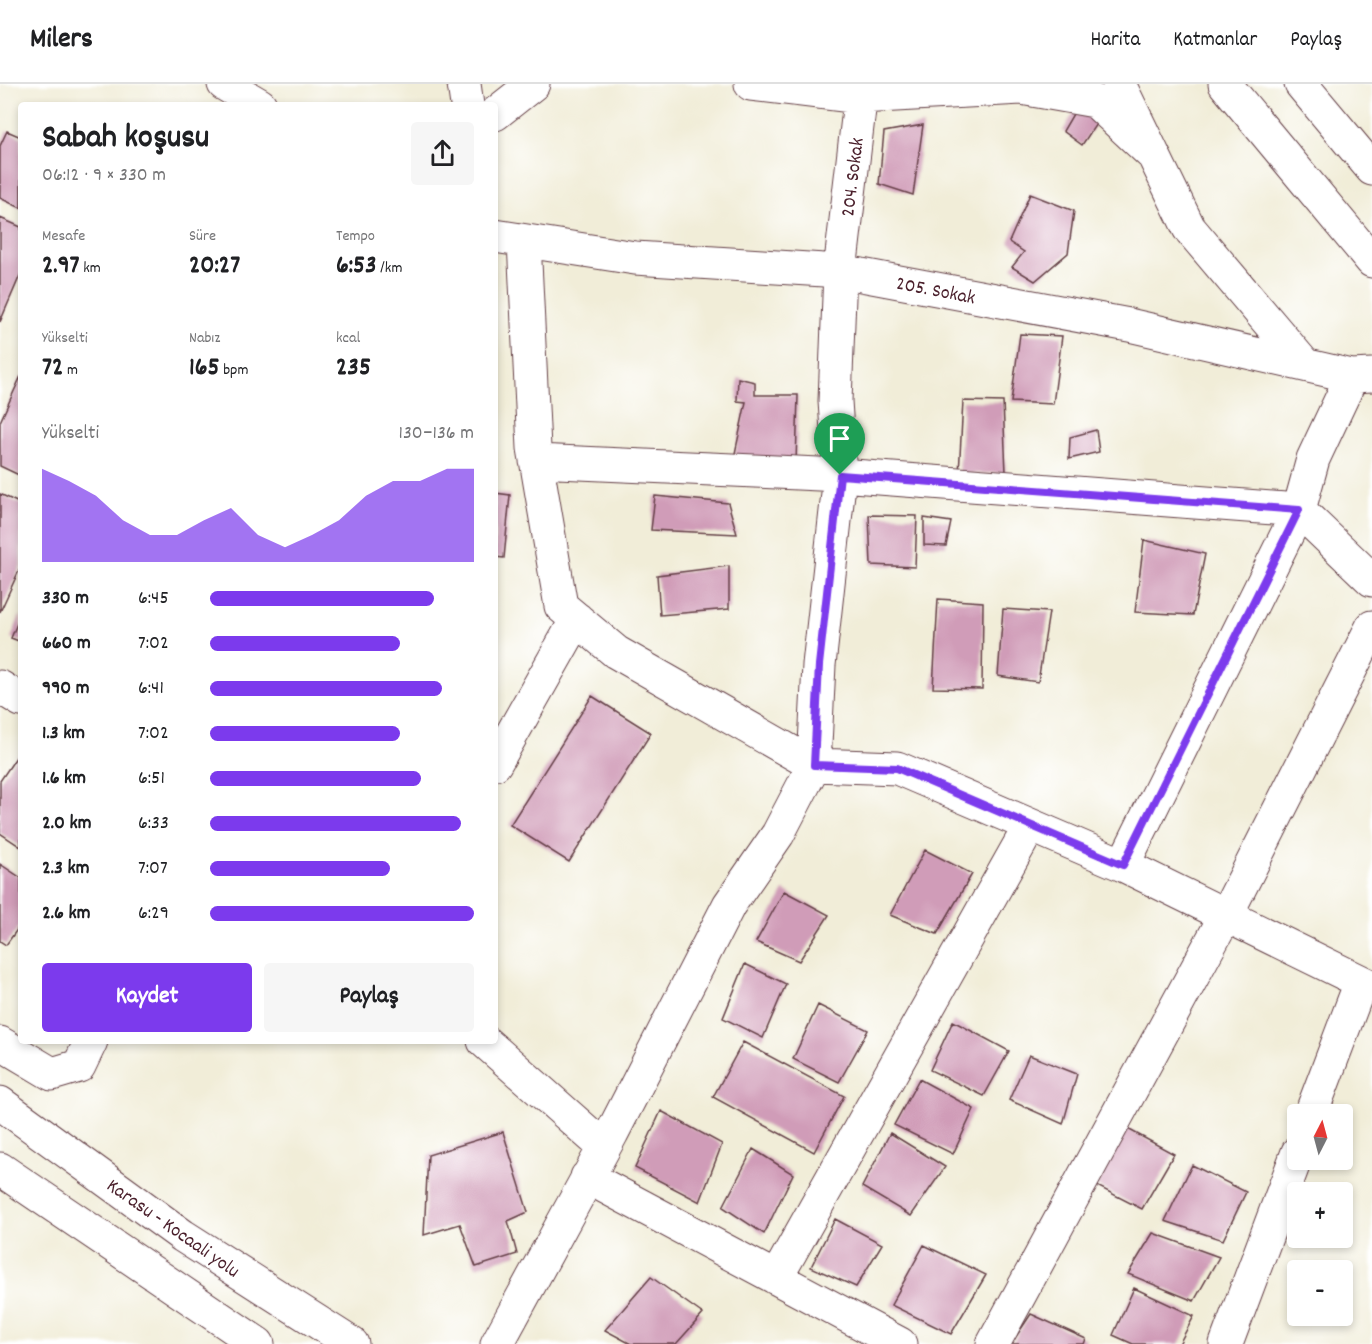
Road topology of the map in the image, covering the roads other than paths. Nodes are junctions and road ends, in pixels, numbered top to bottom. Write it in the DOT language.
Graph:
graph roads {
  1 [pos="224,84"];
  2 [pos="464,84"];
  3 [pos="533,84"];
  4 [pos="751,84"];
  5 [pos="1119,84"];
  6 [pos="1225,84"];
  7 [pos="1301,84"];
  8 [pos="861,90"];
  9 [pos="255,102"];
  10 [pos="467,102"];
  11 [pos="498,112"];
  12 [pos="1154,156"];
  13 [pos="1372,169"];
  14 [pos="510,239"];
  15 [pos="1372,261"];
  16 [pos="840,271"];
  17 [pos="1304,364"];
  18 [pos="1362,375"];
  19 [pos="536,461"];
  20 [pos="840,475"];
  21 [pos="1299,510"];
  22 [pos="1372,580"];
  23 [pos="577,619"];
  24 [pos="1372,627"];
  25 [pos="0,687"];
  26 [pos="18,698"];
  27 [pos="498,759"];
  28 [pos="814,765"];
  29 [pos="1030,826"];
  30 [pos="1123,865"];
  31 [pos="1226,915"];
  32 [pos="1366,984"];
  33 [pos="0,1043"];
  34 [pos="90,1044"];
  35 [pos="487,1044"];
  36 [pos="0,1103"];
  37 [pos="1315,1104"];
  38 [pos="604,1147"];
  39 [pos="0,1169"];
  40 [pos="1291,1170"];
  41 [pos="587,1177"];
  42 [pos="776,1278"];
  43 [pos="258,1344"];
  44 [pos="352,1344"];
  45 [pos="497,1344"];
  46 [pos="900,1344"];
  47 [pos="993,1344"];
  48 [pos="1227,1344"];
  1 -- 9 [label="main road"];
  2 -- 10 [label="main road"];
  3 -- 11 [label="main road"];
  4 -- 8 [label="main road"];
  5 -- 12 [label="main road"];
  6 -- 15 [label="main road"];
  7 -- 13 [label="main road"];
  8 -- 12 [label="main road"];
  8 -- 16 [label="main road, 204. Sokak"];
  12 -- 17 [label="main road"];
  14 -- 16 [label="main road, 205. Sokak"];
  14 -- 19 [label="main road"];
  16 -- 17 [label="main road, 205. Sokak"];
  16 -- 20 [label="main road, 204. Sokak"];
  17 -- 18 [label="main road, 205. Sokak"];
  18 -- 21 [label="main road"];
  19 -- 20 [label="main road"];
  19 -- 23 [label="main road"];
  20 -- 21 [label="main road"];
  20 -- 28 [label="main road, 204. Sokak"];
  21 -- 22 [label="main road"];
  21 -- 30 [label="main road"];
  23 -- 27 [label="main road"];
  23 -- 28 [label="main road"];
  24 -- 31 [label="main road"];
  25 -- 26 [label="main road"];
  28 -- 29 [label="main road"];
  28 -- 38 [label="main road"];
  29 -- 30 [label="main road"];
  29 -- 42 [label="main road"];
  30 -- 31 [label="main road"];
  31 -- 32 [label="main road"];
  31 -- 47 [label="main road"];
  32 -- 37 [label="main road"];
  33 -- 34 [label="main road"];
  35 -- 38 [label="main road"];
  36 -- 44 [label="main road, Karasu - Kocaali yolu"];
  38 -- 41 [label="main road"];
  39 -- 43 [label="main road"];
  40 -- 48 [label="main road"];
  41 -- 42 [label="main road"];
  41 -- 45 [label="main road"];
  42 -- 46 [label="main road"];
}
